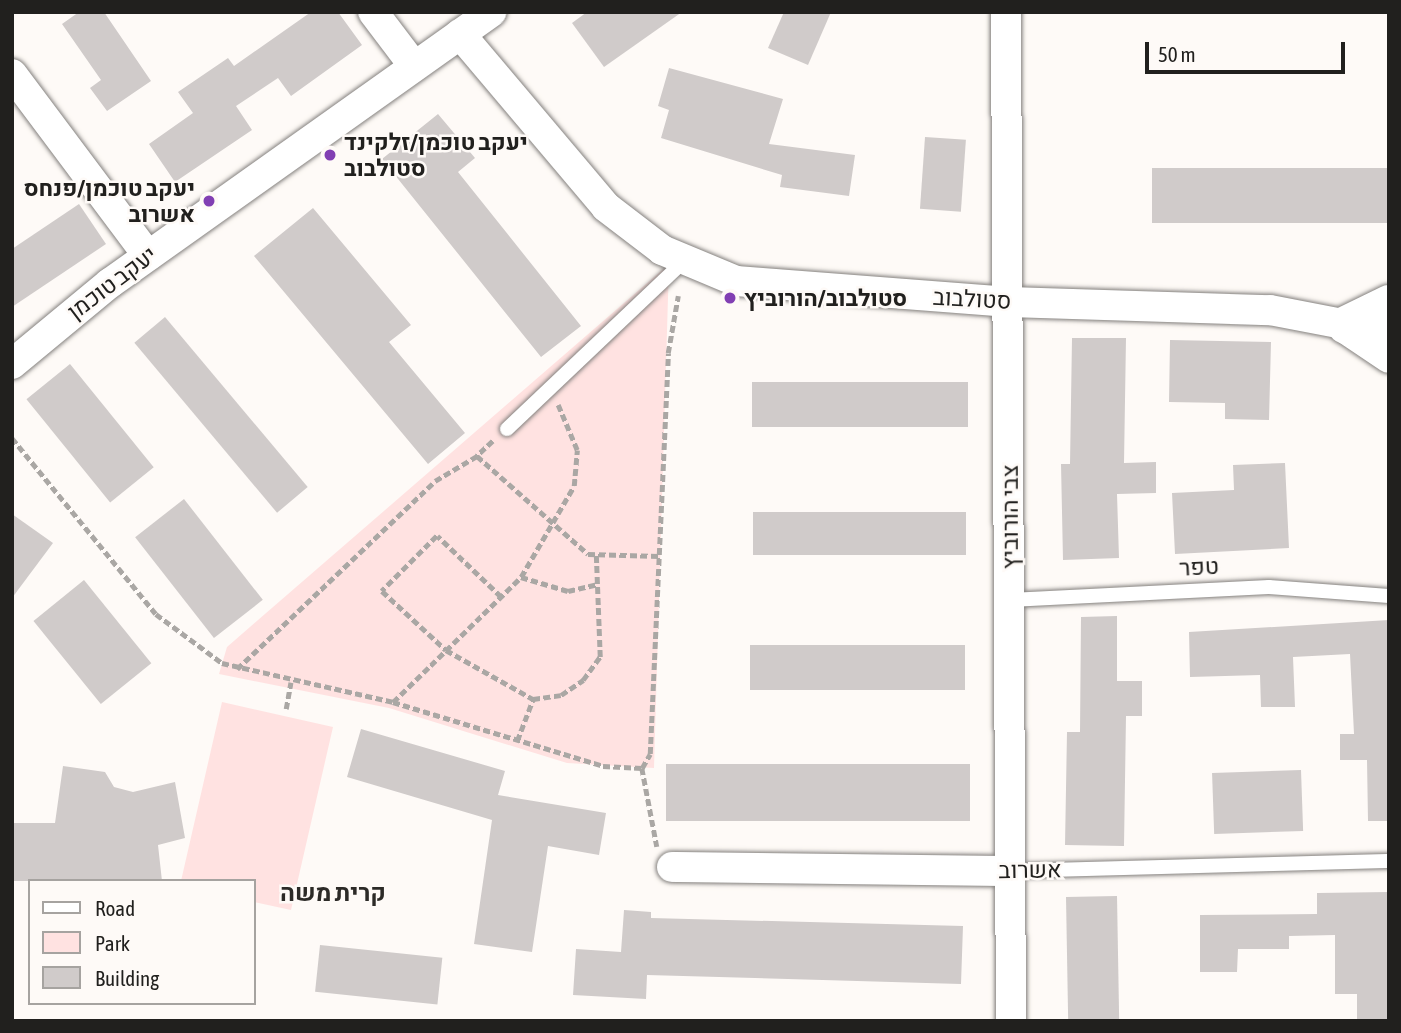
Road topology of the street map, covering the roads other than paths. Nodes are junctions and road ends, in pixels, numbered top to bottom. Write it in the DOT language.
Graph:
graph roads {
  1 [pos="373,12"];
  2 [pos="491,12"];
  3 [pos="1006,12"];
  4 [pos="460,34"];
  5 [pos="414,66"];
  6 [pos="12,75"];
  7 [pos="148,256"];
  8 [pos="691,264"];
  9 [pos="1009,302"];
  10 [pos="1389,304"];
  11 [pos="1339,324"];
  12 [pos="1389,333"];
  13 [pos="1389,358"];
  14 [pos="12,364"];
  15 [pos="507,429"];
  16 [pos="1389,596"];
  17 [pos="1010,600"];
  18 [pos="1389,860"];
  19 [pos="671,867"];
  20 [pos="1008,871"];
  21 [pos="1011,1021"];
  1 -- 5 [label="street"];
  2 -- 4 [label="street, יעקב טוכמן"];
  3 -- 9 [label="street, צבי הורוביץ"];
  4 -- 5 [label="street, יעקב טוכמן"];
  4 -- 8 [label="street, סטולבוב"];
  5 -- 7 [label="street, יעקב טוכמן"];
  6 -- 7 [label="street"];
  7 -- 14 [label="street, יעקב טוכמן"];
  8 -- 9 [label="street, סטולבוב"];
  8 -- 15 [label="lane"];
  9 -- 11 [label="street, סטולבוב"];
  9 -- 17 [label="street, צבי הורוביץ"];
  10 -- 11 [label="street"];
  11 -- 12 [label="street, סטולבוב"];
  11 -- 13 [label="street, סטולבוב"];
  16 -- 17 [label="lane, טפר"];
  17 -- 20 [label="street, צבי הורוביץ"];
  18 -- 20 [label="lane, אשרוב"];
  19 -- 20 [label="street, אשרוב"];
  20 -- 21 [label="street, צבי הורוביץ"];
}
